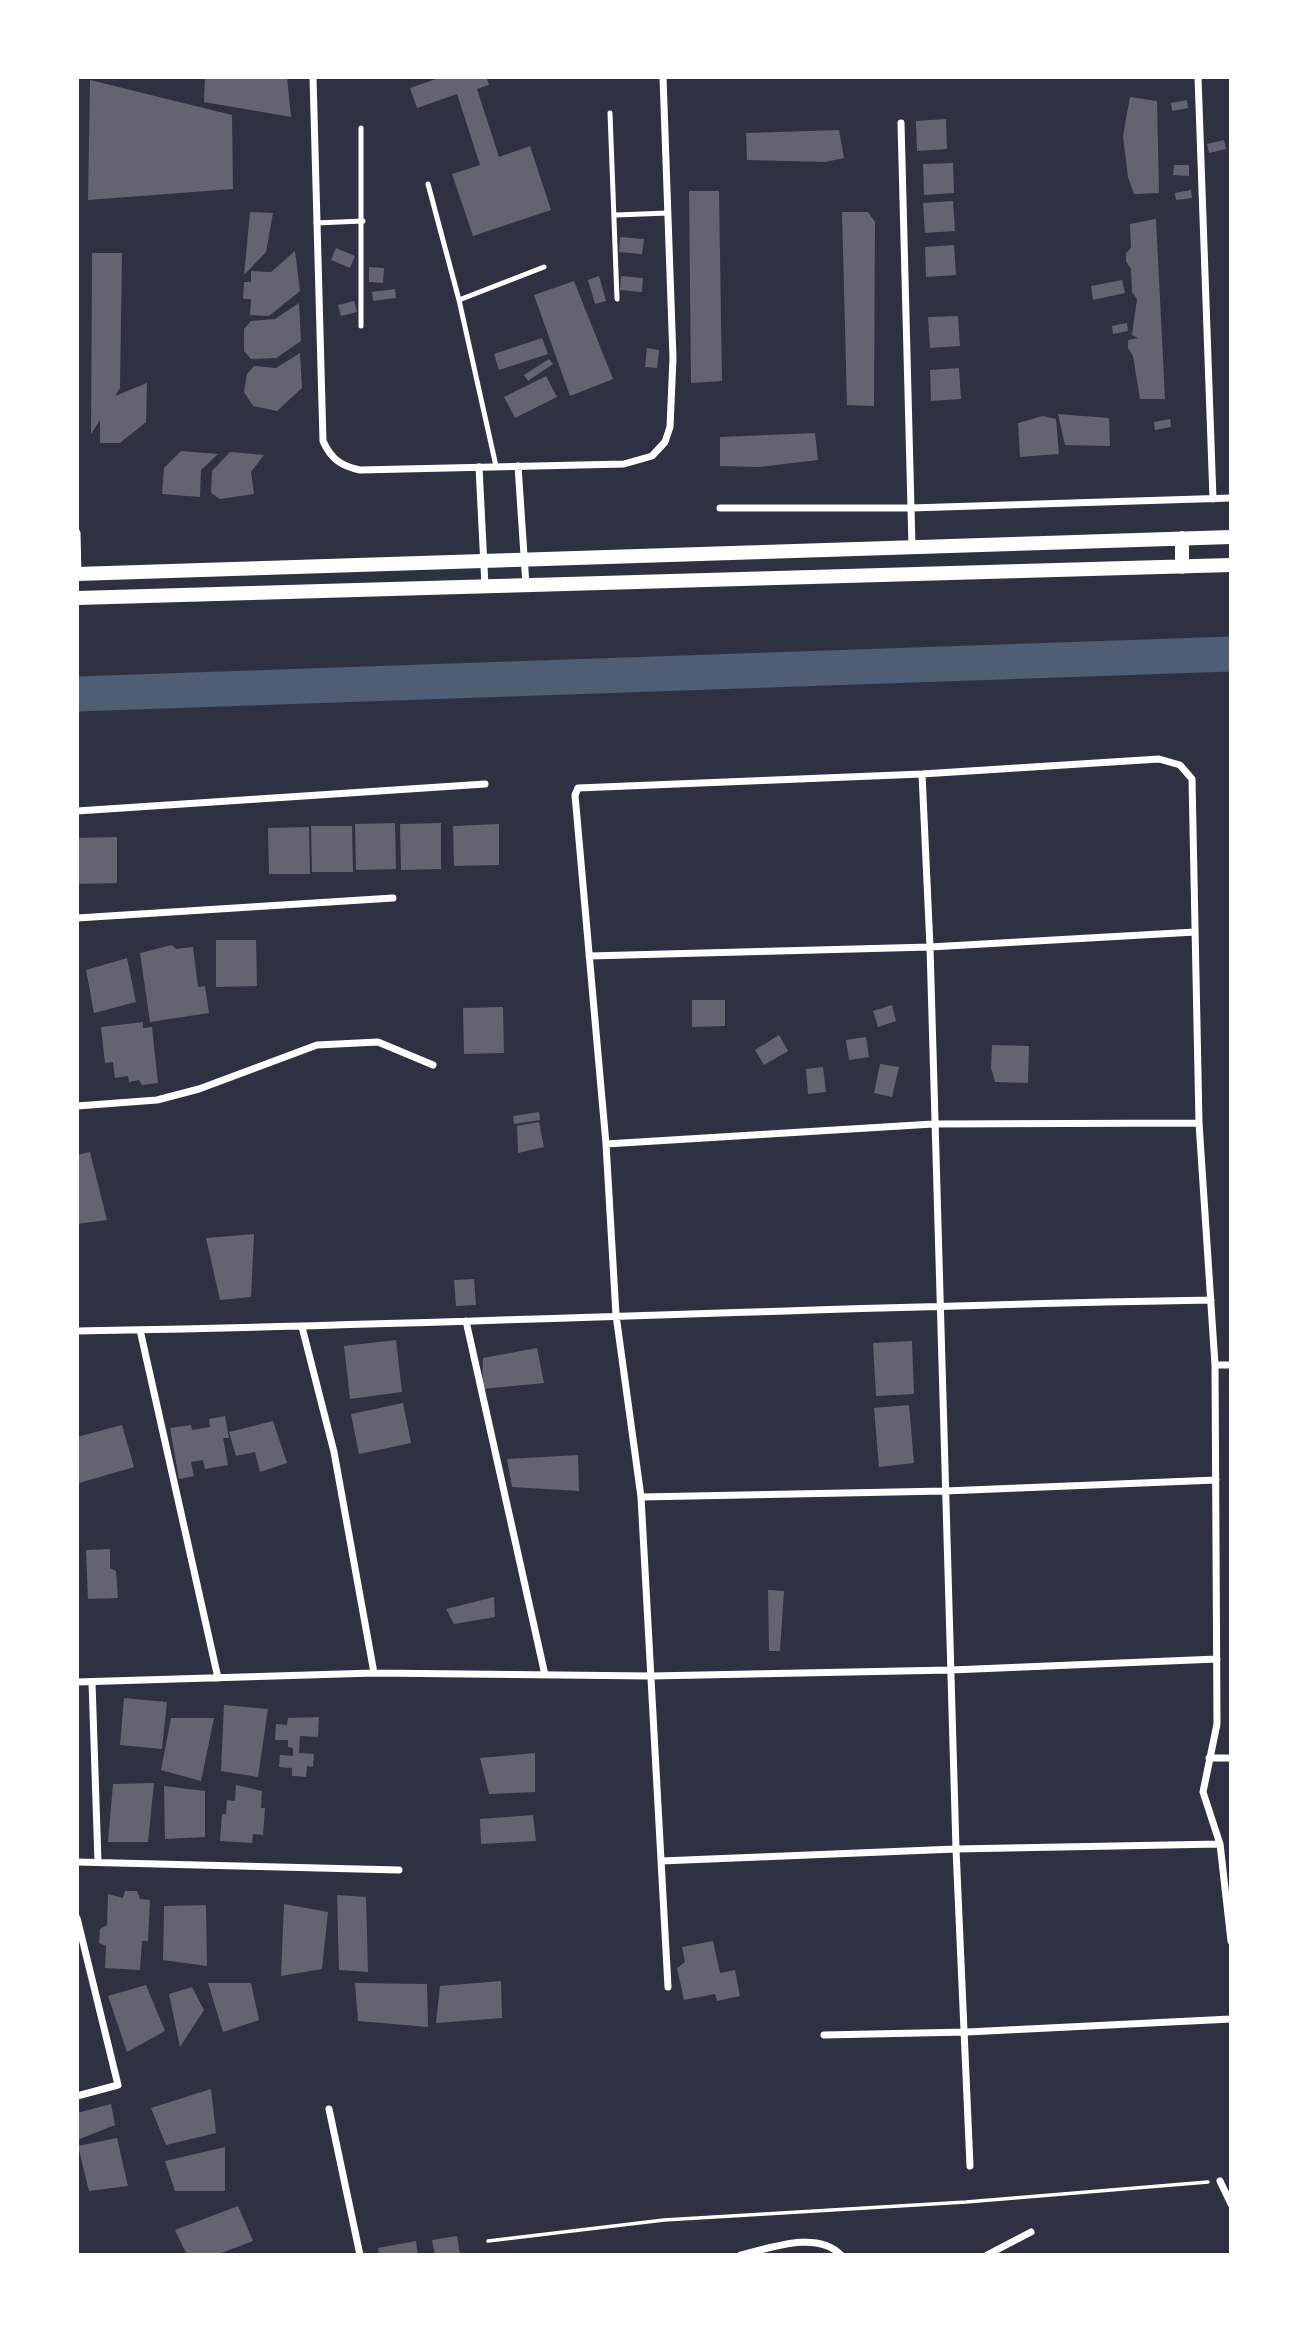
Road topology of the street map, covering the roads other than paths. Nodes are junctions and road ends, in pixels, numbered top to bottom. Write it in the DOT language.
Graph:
graph roads {
  1 [pos="313,77"];
  2 [pos="663,77"];
  3 [pos="1198,77"];
  4 [pos="611,113"];
  5 [pos="901,124"];
  6 [pos="361,128"];
  7 [pos="428,184"];
  8 [pos="668,213"];
  9 [pos="616,215"];
  10 [pos="363,221"];
  11 [pos="316,223"];
  12 [pos="544,267"];
  13 [pos="617,299"];
  14 [pos="459,300"];
  15 [pos="361,326"];
  16 [pos="496,466"];
  17 [pos="518,466"];
  18 [pos="479,467"];
  19 [pos="1231,498"];
  20 [pos="1213,499"];
  21 [pos="720,508"];
  22 [pos="911,508"];
  23 [pos="77,533"];
  24 [pos="1231,537"];
  25 [pos="1182,538"];
  26 [pos="77,539"];
  27 [pos="912,547"];
  28 [pos="524,557"];
  29 [pos="484,559"];
  30 [pos="1231,565"];
  31 [pos="1182,566"];
  32 [pos="77,574"];
  33 [pos="526,585"];
  34 [pos="485,586"];
  35 [pos="77,598"];
  36 [pos="922,774"];
  37 [pos="485,784"];
  38 [pos="77,811"];
  39 [pos="393,898"];
  40 [pos="77,918"];
  41 [pos="1195,932"];
  42 [pos="930,947"];
  43 [pos="589,956"];
  44 [pos="433,1065"];
  45 [pos="77,1106"];
  46 [pos="1199,1123"];
  47 [pos="933,1124"];
  48 [pos="606,1144"];
  49 [pos="1211,1300"];
  50 [pos="940,1305"];
  51 [pos="617,1315"];
  52 [pos="466,1321"];
  53 [pos="302,1327"];
  54 [pos="140,1330"];
  55 [pos="77,1331"];
  56 [pos="1231,1364"];
  57 [pos="1215,1365"];
  58 [pos="1216,1480"];
  59 [pos="945,1491"];
  60 [pos="642,1497"];
  61 [pos="1217,1660"];
  62 [pos="951,1671"];
  63 [pos="374,1673"];
  64 [pos="545,1675"];
  65 [pos="651,1676"];
  66 [pos="218,1678"];
  67 [pos="77,1682"];
  68 [pos="92,1682"];
  69 [pos="1209,1758"];
  70 [pos="1231,1758"];
  71 [pos="1220,1844"];
  72 [pos="956,1849"];
  73 [pos="661,1861"];
  74 [pos="77,1862"];
  75 [pos="98,1863"];
  76 [pos="399,1870"];
  77 [pos="77,1918"];
  78 [pos="1231,1941"];
  79 [pos="668,1987"];
  80 [pos="1231,2019"];
  81 [pos="967,2032"];
  82 [pos="824,2035"];
  83 [pos="77,2096"];
  84 [pos="329,2109"];
  85 [pos="971,2166"];
  86 [pos="1220,2181"];
  87 [pos="1231,2204"];
  88 [pos="1031,2232"];
  89 [pos="360,2255"];
  90 [pos="741,2255"];
  91 [pos="841,2255"];
  92 [pos="987,2255"];
  1 -- 11 [label="street"];
  2 -- 8 [label="street"];
  3 -- 20 [label="street"];
  4 -- 9 [label="lane"];
  5 -- 22 [label="street"];
  6 -- 10 [label="lane"];
  7 -- 14 [label="lane"];
  8 -- 9 [label="lane"];
  8 -- 17 [label="street"];
  9 -- 13 [label="lane"];
  10 -- 11 [label="lane"];
  10 -- 15 [label="lane"];
  11 -- 18 [label="street"];
  12 -- 14 [label="lane"];
  14 -- 16 [label="lane"];
  16 -- 17 [label="street"];
  16 -- 18 [label="street"];
  17 -- 28 [label="street"];
  18 -- 29 [label="street"];
  19 -- 20 [label="street"];
  20 -- 22 [label="street"];
  21 -- 22 [label="street"];
  22 -- 27 [label="street"];
  23 -- 26 [label="street"];
  24 -- 25 [label="main road"];
  25 -- 27 [label="main road"];
  25 -- 31 [label="main road"];
  26 -- 32 [label="street"];
  27 -- 28 [label="main road"];
  28 -- 29 [label="main road"];
  28 -- 33 [label="street"];
  29 -- 32 [label="main road"];
  29 -- 34 [label="street"];
  30 -- 31 [label="main road"];
  31 -- 33 [label="main road"];
  33 -- 34 [label="main road"];
  34 -- 35 [label="main road"];
  36 -- 41 [label="street"];
  36 -- 42 [label="street"];
  36 -- 43 [label="street"];
  37 -- 38 [label="street"];
  39 -- 40 [label="street"];
  41 -- 42 [label="street"];
  41 -- 46 [label="street"];
  42 -- 43 [label="street"];
  42 -- 47 [label="street"];
  43 -- 48 [label="street"];
  44 -- 45 [label="street"];
  46 -- 47 [label="street"];
  46 -- 49 [label="street"];
  47 -- 48 [label="street"];
  47 -- 50 [label="street"];
  48 -- 51 [label="street"];
  49 -- 50 [label="street"];
  49 -- 57 [label="street"];
  50 -- 51 [label="street"];
  50 -- 59 [label="street"];
  51 -- 52 [label="street"];
  51 -- 60 [label="street"];
  52 -- 53 [label="street"];
  52 -- 64 [label="street"];
  53 -- 54 [label="street"];
  53 -- 63 [label="street"];
  54 -- 55 [label="street"];
  54 -- 66 [label="street"];
  56 -- 57 [label="street"];
  57 -- 58 [label="street"];
  58 -- 59 [label="street"];
  58 -- 61 [label="street"];
  59 -- 60 [label="street"];
  59 -- 62 [label="street"];
  60 -- 65 [label="street"];
  61 -- 62 [label="street"];
  61 -- 69 [label="street"];
  62 -- 65 [label="street"];
  62 -- 72 [label="street"];
  63 -- 64 [label="street"];
  63 -- 66 [label="street"];
  64 -- 65 [label="street"];
  65 -- 73 [label="street"];
  66 -- 68 [label="street"];
  67 -- 68 [label="street"];
  68 -- 75 [label="street"];
  69 -- 70 [label="street"];
  69 -- 71 [label="street"];
  71 -- 72 [label="street"];
  71 -- 78 [label="street"];
  72 -- 73 [label="street"];
  72 -- 81 [label="street"];
  73 -- 79 [label="street"];
  74 -- 75 [label="street"];
  75 -- 76 [label="street"];
  77 -- 83 [label="street"];
  80 -- 81 [label="street"];
  81 -- 82 [label="street"];
  81 -- 85 [label="street"];
  84 -- 89 [label="street"];
  86 -- 87 [label="street"];
  88 -- 92 [label="street"];
  90 -- 91 [label="street"];
}
